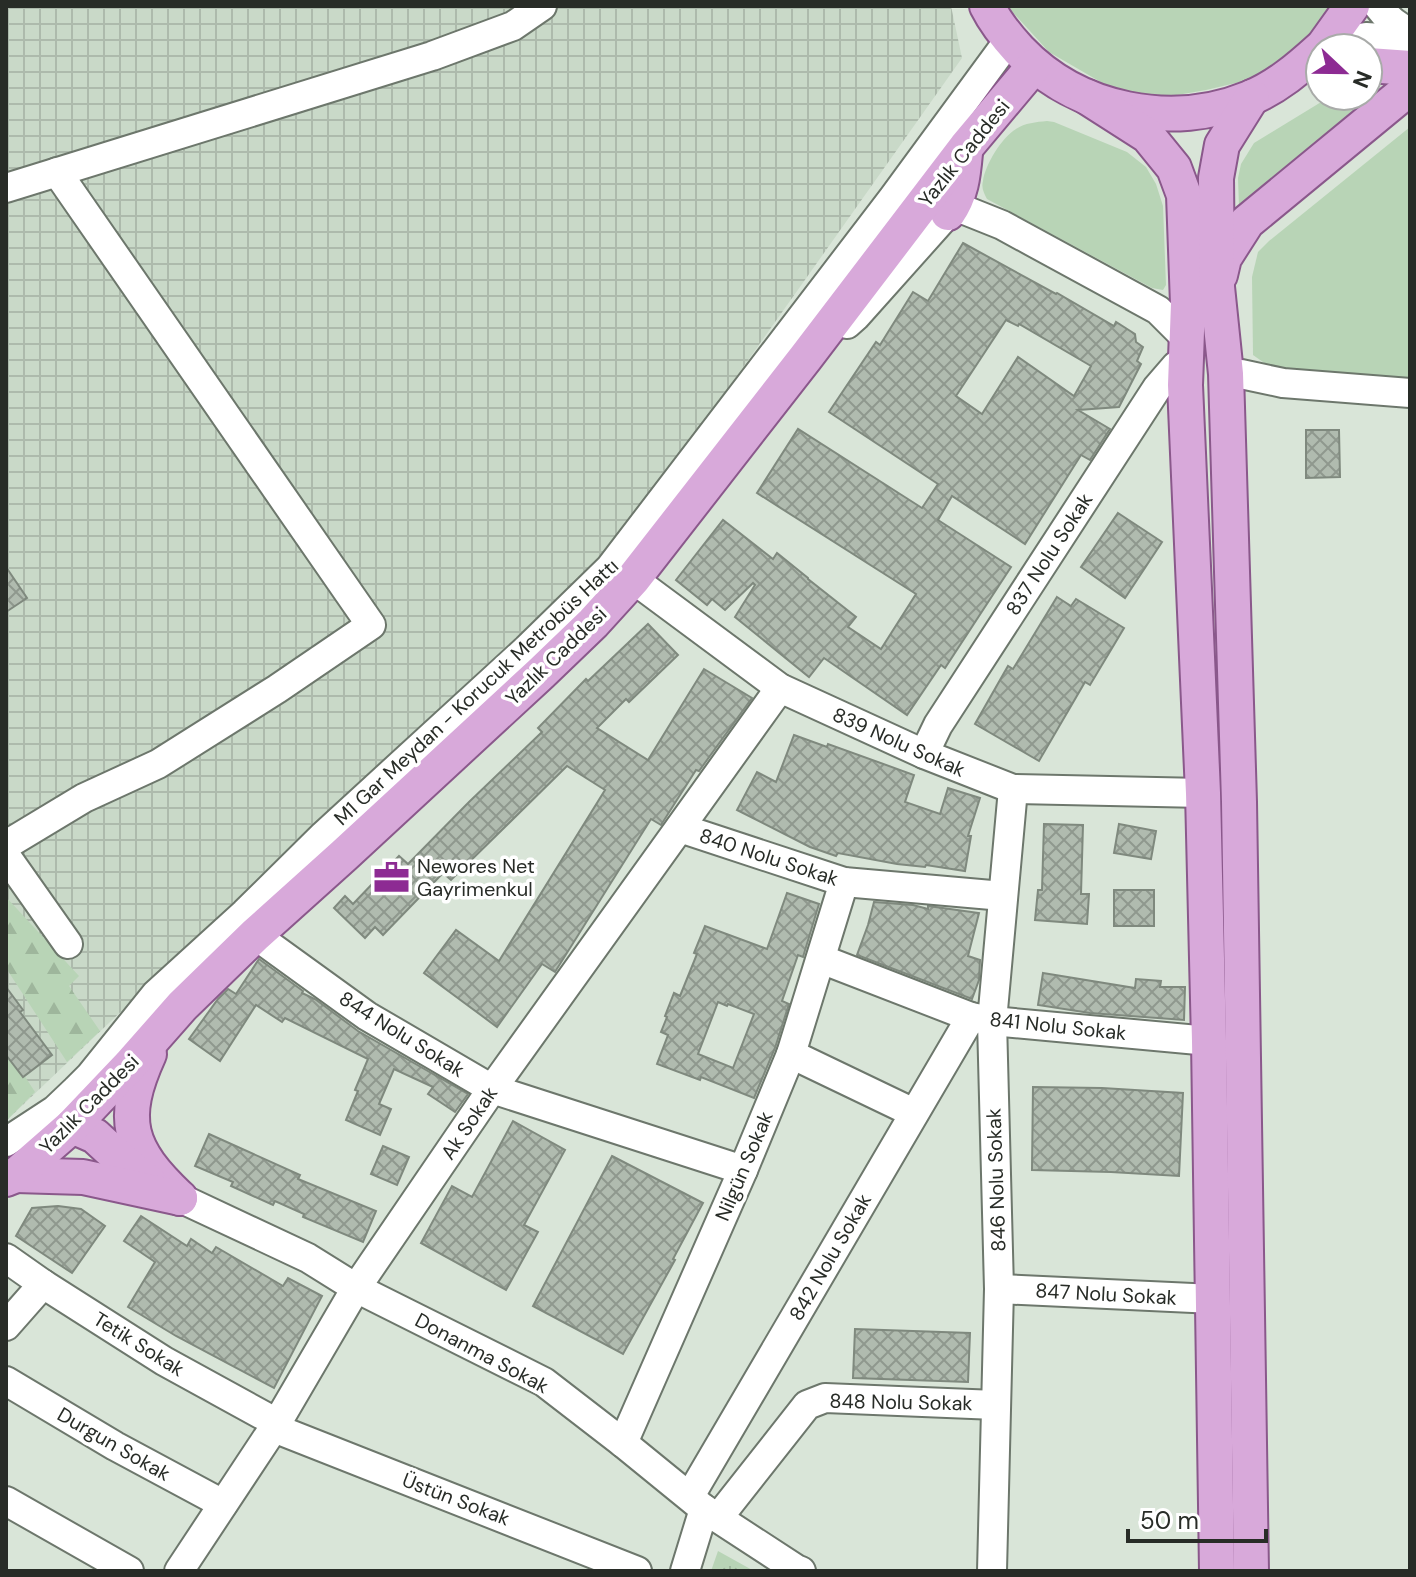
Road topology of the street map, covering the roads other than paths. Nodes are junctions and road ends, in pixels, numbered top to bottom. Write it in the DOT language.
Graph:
graph roads {
  1 [pos="542,6"];
  2 [pos="987,6"];
  3 [pos="1352,6"];
  4 [pos="1378,6"];
  5 [pos="1334,32"];
  6 [pos="1410,32"];
  7 [pos="1384,38"];
  8 [pos="1009,40"];
  9 [pos="1410,40"];
  10 [pos="1304,64"];
  11 [pos="1034,66"];
  12 [pos="1384,66"];
  13 [pos="1410,68"];
  14 [pos="1410,91"];
  15 [pos="1087,97"];
  16 [pos="1252,97"];
  17 [pos="966,147"];
  18 [pos="57,172"];
  19 [pos="6,188"];
  20 [pos="948,213"];
  21 [pos="1217,287"];
  22 [pos="1187,352"];
  23 [pos="806,357"];
  24 [pos="1226,374"];
  25 [pos="1410,393"];
  26 [pos="633,579"];
  27 [pos="780,688"];
  28 [pos="924,754"];
  29 [pos="1013,789"];
  30 [pos="1203,793"];
  31 [pos="680,828"];
  32 [pos="6,845"];
  33 [pos="6,856"];
  34 [pos="844,882"];
  35 [pos="1003,896"];
  36 [pos="255,935"];
  37 [pos="68,944"];
  38 [pos="821,959"];
  39 [pos="981,1019"];
  40 [pos="159,1032"];
  41 [pos="1209,1041"];
  42 [pos="791,1054"];
  43 [pos="492,1089"];
  44 [pos="914,1113"];
  45 [pos="72,1126"];
  46 [pos="6,1142"];
  47 [pos="743,1170"];
  48 [pos="11,1177"];
  49 [pos="180,1198"];
  50 [pos="6,1258"];
  51 [pos="43,1284"];
  52 [pos="356,1288"];
  53 [pos="999,1289"];
  54 [pos="1214,1299"];
  55 [pos="6,1326"];
  56 [pos="6,1381"];
  57 [pos="996,1405"];
  58 [pos="275,1425"];
  59 [pos="623,1443"];
  60 [pos="6,1501"];
  61 [pos="223,1504"];
  62 [pos="704,1508"];
  63 [pos="181,1570"];
  64 [pos="129,1571"];
  65 [pos="637,1571"];
  66 [pos="685,1571"];
  67 [pos="801,1571"];
  68 [pos="992,1571"];
  69 [pos="1217,1571"];
  70 [pos="1251,1571"];
  1 -- 18 [label="street"];
  2 -- 8 [label="main road"];
  3 -- 5 [label="main road"];
  4 -- 6 [label="street"];
  7 -- 9 [label="street"];
  8 -- 11 [label="main road"];
  8 -- 46 [label="street, M1 Gar Meydan - Korucuk Metrobüs Hattı"];
  10 -- 16 [label="main road"];
  11 -- 15 [label="main road"];
  11 -- 17 [label="main road, Yazlık Caddesi"];
  12 -- 13 [label="main road"];
  14 -- 21 [label="main road"];
  15 -- 16 [label="main road"];
  15 -- 22 [label="main road"];
  16 -- 21 [label="main road"];
  17 -- 20 [label="main road"];
  17 -- 23 [label="main road, Yazlık Caddesi"];
  18 -- 19 [label="street"];
  18 -- 32 [label="street"];
  20 -- 22 [label="street"];
  20 -- 23 [label="street"];
  21 -- 24 [label="main road"];
  22 -- 28 [label="street, 837 Nolu Sokak"];
  22 -- 30 [label="main road"];
  23 -- 26 [label="main road, Yazlık Caddesi"];
  24 -- 25 [label="street"];
  24 -- 70 [label="main road"];
  26 -- 27 [label="street, 839 Nolu Sokak"];
  26 -- 36 [label="main road, Yazlık Caddesi"];
  27 -- 28 [label="street, 839 Nolu Sokak"];
  27 -- 31 [label="street, Ak Sokak"];
  28 -- 29 [label="street, 839 Nolu Sokak"];
  29 -- 30 [label="street, 839 Nolu Sokak"];
  29 -- 35 [label="street, 846 Nolu Sokak"];
  30 -- 41 [label="main road"];
  31 -- 34 [label="street, 840 Nolu Sokak"];
  31 -- 43 [label="street, Ak Sokak"];
  33 -- 37 [label="street"];
  34 -- 35 [label="street, 840 Nolu Sokak"];
  34 -- 38 [label="street, Nilgün Sokak"];
  35 -- 39 [label="street, 846 Nolu Sokak"];
  36 -- 40 [label="main road, Yazlık Caddesi"];
  36 -- 43 [label="street, 844 Nolu Sokak"];
  38 -- 39 [label="street, 841 Nolu Sokak"];
  38 -- 42 [label="street, Nilgün Sokak"];
  39 -- 41 [label="street, 841 Nolu Sokak"];
  39 -- 44 [label="street, 842 Nolu Sokak"];
  39 -- 53 [label="street, 846 Nolu Sokak"];
  40 -- 45 [label="main road, Yazlık Caddesi"];
  40 -- 49 [label="main road"];
  41 -- 54 [label="main road"];
  42 -- 44 [label="street"];
  42 -- 47 [label="street, Nilgün Sokak"];
  43 -- 47 [label="street, 844 Nolu Sokak"];
  43 -- 52 [label="street, Ak Sokak"];
  44 -- 62 [label="street, 842 Nolu Sokak"];
  45 -- 48 [label="main road, Yazlık Caddesi"];
  45 -- 49 [label="main road"];
  47 -- 59 [label="street, Nilgün Sokak"];
  48 -- 49 [label="main road"];
  49 -- 52 [label="street, Donanma Sokak"];
  50 -- 51 [label="street, Tetik Sokak"];
  51 -- 55 [label="street"];
  51 -- 58 [label="street, Tetik Sokak"];
  52 -- 58 [label="street, Ak Sokak"];
  52 -- 59 [label="street, Donanma Sokak"];
  53 -- 54 [label="street, 847 Nolu Sokak"];
  53 -- 57 [label="street, 846 Nolu Sokak"];
  54 -- 69 [label="main road"];
  56 -- 61 [label="street, Durgun Sokak"];
  57 -- 62 [label="street, 848 Nolu Sokak"];
  57 -- 68 [label="street, 846 Nolu Sokak"];
  58 -- 61 [label="street, Ak Sokak"];
  58 -- 65 [label="street, Üstün Sokak"];
  59 -- 62 [label="street, Donanma Sokak"];
  60 -- 64 [label="street"];
  61 -- 63 [label="street, Ak Sokak"];
  62 -- 66 [label="street"];
  62 -- 67 [label="street, Donanma Sokak"];
}
